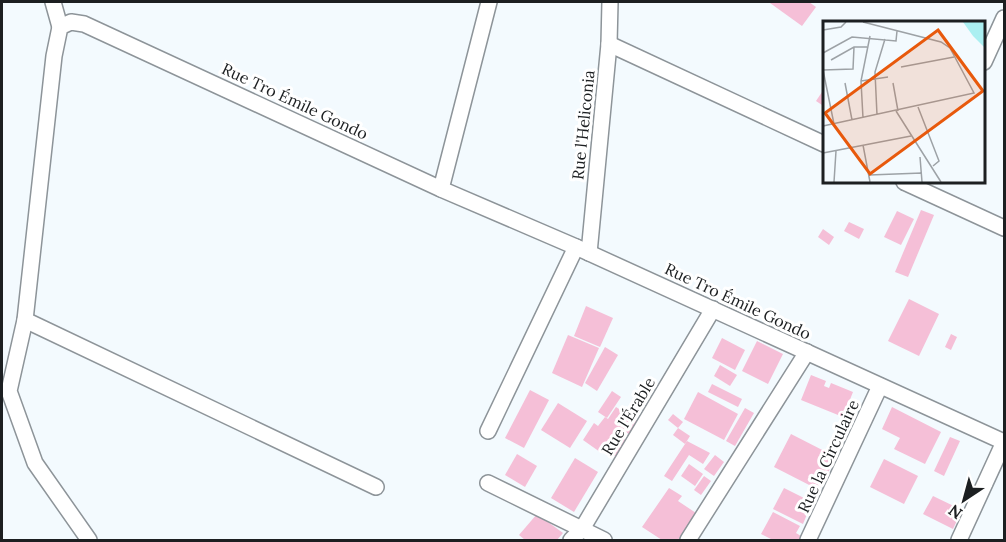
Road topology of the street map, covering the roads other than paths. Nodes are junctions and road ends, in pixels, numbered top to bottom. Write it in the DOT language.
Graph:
graph roads {
  1 [pos="53,2"];
  2 [pos="489,2"];
  3 [pos="610,2"];
  4 [pos="1005,18"];
  5 [pos="60,27"];
  6 [pos="609,44"];
  7 [pos="985,60"];
  8 [pos="823,143"];
  9 [pos="909,183"];
  10 [pos="925,186"];
  11 [pos="441,189"];
  12 [pos="1005,228"];
  13 [pos="583,250"];
  14 [pos="713,309"];
  15 [pos="25,320"];
  16 [pos="807,352"];
  17 [pos="880,386"];
  18 [pos="488,431"];
  19 [pos="1005,442"];
  20 [pos="488,483"];
  21 [pos="376,487"];
  22 [pos="577,535"];
  23 [pos="89,540"];
  24 [pos="604,540"];
  25 [pos="688,540"];
  26 [pos="808,540"];
  27 [pos="959,540"];
  1 -- 5 [label="street"];
  2 -- 11 [label="street"];
  3 -- 6 [label="street, Rue l'Heliconia"];
  4 -- 7 [label="street"];
  5 -- 11 [label="street, Rue Tro Émile Gondo"];
  5 -- 15 [label="street"];
  6 -- 8 [label="street"];
  6 -- 13 [label="street, Rue l'Heliconia"];
  9 -- 10 [label="street"];
  10 -- 12 [label="street"];
  11 -- 13 [label="street, Rue Tro Émile Gondo"];
  13 -- 14 [label="street, Rue Tro Émile Gondo"];
  13 -- 18 [label="street"];
  14 -- 16 [label="street, Rue Tro Émile Gondo"];
  14 -- 22 [label="street, Rue l'Érable"];
  15 -- 21 [label="street"];
  15 -- 23 [label="street"];
  16 -- 17 [label="street, Rue Tro Émile Gondo"];
  16 -- 25 [label="street"];
  17 -- 19 [label="street, Rue Tro Émile Gondo"];
  17 -- 26 [label="street, Rue la Circulaire"];
  19 -- 27 [label="street"];
  20 -- 22 [label="street"];
  22 -- 24 [label="street"];
}
